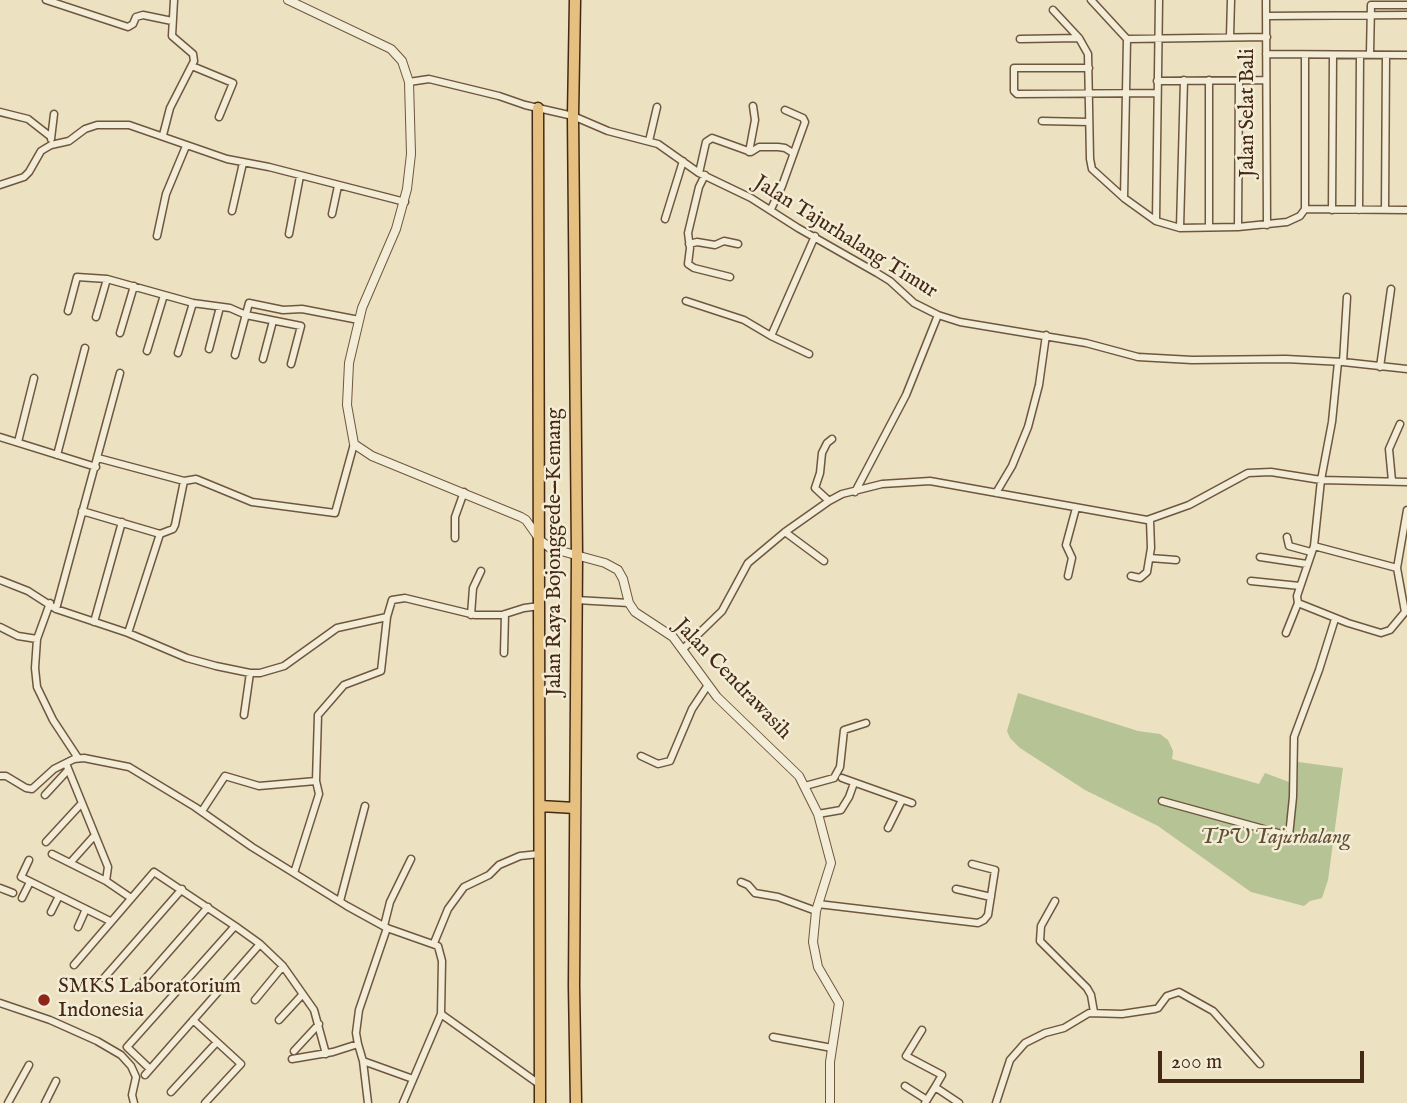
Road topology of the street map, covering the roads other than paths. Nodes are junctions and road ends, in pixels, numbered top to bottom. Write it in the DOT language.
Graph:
graph roads {
  1 [pos="46,0"];
  2 [pos="174,0"];
  3 [pos="288,0"];
  4 [pos="312,0"];
  5 [pos="575,0"];
  6 [pos="1091,0"];
  7 [pos="1159,0"];
  8 [pos="1231,0"];
  9 [pos="1266,0"];
  10 [pos="55,1"];
  11 [pos="1407,5"];
  12 [pos="309,10"];
  13 [pos="1053,10"];
  14 [pos="1370,14"];
  15 [pos="1407,15"];
  16 [pos="1266,16"];
  17 [pos="172,21"];
  18 [pos="1159,37"];
  19 [pos="1230,37"];
  20 [pos="1267,37"];
  21 [pos="1079,38"];
  22 [pos="1020,39"];
  23 [pos="1127,39"];
  24 [pos="1266,54"];
  25 [pos="1370,54"];
  26 [pos="1306,55"];
  27 [pos="1333,55"];
  28 [pos="1360,55"];
  29 [pos="1386,55"];
  30 [pos="1407,55"];
  31 [pos="192,66"];
  32 [pos="1089,68"];
  33 [pos="1184,80"];
  34 [pos="1209,80"];
  35 [pos="1238,80"];
  36 [pos="1266,80"];
  37 [pos="1157,81"];
  38 [pos="409,82"];
  39 [pos="1127,93"];
  40 [pos="1157,93"];
  41 [pos="1089,94"];
  42 [pos="753,106"];
  43 [pos="657,107"];
  44 [pos="538,108"];
  45 [pos="785,110"];
  46 [pos="0,112"];
  47 [pos="54,114"];
  48 [pos="573,116"];
  49 [pos="219,117"];
  50 [pos="1042,121"];
  51 [pos="1089,122"];
  52 [pos="163,135"];
  53 [pos="51,141"];
  54 [pos="649,141"];
  55 [pos="186,146"];
  56 [pos="749,152"];
  57 [pos="793,153"];
  58 [pos="683,161"];
  59 [pos="243,163"];
  60 [pos="702,174"];
  61 [pos="300,176"];
  62 [pos="0,185"];
  63 [pos="338,186"];
  64 [pos="1124,198"];
  65 [pos="405,202"];
  66 [pos="771,209"];
  67 [pos="1305,209"];
  68 [pos="1332,210"];
  69 [pos="1359,210"];
  70 [pos="1385,210"];
  71 [pos="1407,210"];
  72 [pos="232,211"];
  73 [pos="332,214"];
  74 [pos="665,219"];
  75 [pos="1156,222"];
  76 [pos="1266,225"];
  77 [pos="1238,227"];
  78 [pos="1180,228"];
  79 [pos="1209,228"];
  80 [pos="289,234"];
  81 [pos="158,236"];
  82 [pos="815,236"];
  83 [pos="689,244"];
  84 [pos="738,244"];
  85 [pos="730,277"];
  86 [pos="107,279"];
  87 [pos="134,286"];
  88 [pos="1391,289"];
  89 [pos="164,295"];
  90 [pos="1347,297"];
  91 [pos="686,301"];
  92 [pos="192,303"];
  93 [pos="220,307"];
  94 [pos="68,311"];
  95 [pos="246,314"];
  96 [pos="938,315"];
  97 [pos="96,317"];
  98 [pos="359,320"];
  99 [pos="273,321"];
  100 [pos="120,333"];
  101 [pos="1046,335"];
  102 [pos="771,336"];
  103 [pos="85,348"];
  104 [pos="209,349"];
  105 [pos="147,352"];
  106 [pos="178,353"];
  107 [pos="808,354"];
  108 [pos="235,355"];
  109 [pos="263,359"];
  110 [pos="1340,362"];
  111 [pos="291,364"];
  112 [pos="1381,367"];
  113 [pos="1407,369"];
  114 [pos="120,373"];
  115 [pos="34,377"];
  116 [pos="1400,424"];
  117 [pos="0,437"];
  118 [pos="832,439"];
  119 [pos="18,442"];
  120 [pos="354,444"];
  121 [pos="57,455"];
  122 [pos="99,457"];
  123 [pos="96,467"];
  124 [pos="1321,480"];
  125 [pos="184,481"];
  126 [pos="1392,481"];
  127 [pos="1407,482"];
  128 [pos="464,492"];
  129 [pos="855,492"];
  130 [pos="996,493"];
  131 [pos="829,501"];
  132 [pos="1076,508"];
  133 [pos="1407,510"];
  134 [pos="82,512"];
  135 [pos="1150,520"];
  136 [pos="122,522"];
  137 [pos="785,532"];
  138 [pos="160,534"];
  139 [pos="1287,537"];
  140 [pos="455,538"];
  141 [pos="540,540"];
  142 [pos="1313,549"];
  143 [pos="577,556"];
  144 [pos="1259,556"];
  145 [pos="1150,558"];
  146 [pos="1176,559"];
  147 [pos="824,561"];
  148 [pos="1307,564"];
  149 [pos="1398,568"];
  150 [pos="481,570"];
  151 [pos="1068,576"];
  152 [pos="1131,576"];
  153 [pos="0,580"];
  154 [pos="1251,580"];
  155 [pos="1300,586"];
  156 [pos="576,600"];
  157 [pos="50,603"];
  158 [pos="629,603"];
  159 [pos="1298,603"];
  160 [pos="540,606"];
  161 [pos="57,609"];
  162 [pos="505,614"];
  163 [pos="471,615"];
  164 [pos="387,617"];
  165 [pos="1335,619"];
  166 [pos="94,622"];
  167 [pos="0,627"];
  168 [pos="128,633"];
  169 [pos="1286,633"];
  170 [pos="37,639"];
  171 [pos="683,649"];
  172 [pos="504,653"];
  173 [pos="250,673"];
  174 [pos="708,685"];
  175 [pos="244,715"];
  176 [pos="866,723"];
  177 [pos="641,756"];
  178 [pos="78,758"];
  179 [pos="0,776"];
  180 [pos="842,778"];
  181 [pos="316,781"];
  182 [pos="854,783"];
  183 [pos="805,786"];
  184 [pos="45,795"];
  185 [pos="902,800"];
  186 [pos="1162,802"];
  187 [pos="912,803"];
  188 [pos="81,804"];
  189 [pos="365,806"];
  190 [pos="540,806"];
  191 [pos="575,808"];
  192 [pos="202,811"];
  193 [pos="818,814"];
  194 [pos="888,828"];
  195 [pos="95,835"];
  196 [pos="1289,836"];
  197 [pos="1331,840"];
  198 [pos="46,842"];
  199 [pos="52,854"];
  200 [pos="538,855"];
  201 [pos="411,859"];
  202 [pos="29,860"];
  203 [pos="70,863"];
  204 [pos="972,864"];
  205 [pos="294,873"];
  206 [pos="106,881"];
  207 [pos="30,882"];
  208 [pos="741,882"];
  209 [pos="0,888"];
  210 [pos="182,889"];
  211 [pos="957,889"];
  212 [pos="13,893"];
  213 [pos="59,896"];
  214 [pos="991,897"];
  215 [pos="22,898"];
  216 [pos="131,898"];
  217 [pos="340,901"];
  218 [pos="1055,901"];
  219 [pos="208,907"];
  220 [pos="817,907"];
  221 [pos="86,909"];
  222 [pos="51,912"];
  223 [pos="110,921"];
  224 [pos="235,926"];
  225 [pos="78,927"];
  226 [pos="385,927"];
  227 [pos="434,943"];
  228 [pos="260,944"];
  229 [pos="74,965"];
  230 [pos="283,966"];
  231 [pos="104,978"];
  232 [pos="144,980"];
  233 [pos="302,995"];
  234 [pos="255,1000"];
  235 [pos="0,1003"];
  236 [pos="1094,1012"];
  237 [pos="441,1014"];
  238 [pos="193,1020"];
  239 [pos="279,1020"];
  240 [pos="319,1024"];
  241 [pos="922,1030"];
  242 [pos="773,1037"];
  243 [pos="216,1042"];
  244 [pos="358,1044"];
  245 [pos="832,1048"];
  246 [pos="294,1051"];
  247 [pos="326,1054"];
  248 [pos="292,1059"];
  249 [pos="363,1061"];
  250 [pos="1260,1064"];
  251 [pos="29,1065"];
  252 [pos="413,1079"];
  253 [pos="56,1081"];
  254 [pos="539,1084"];
  255 [pos="905,1086"];
  256 [pos="935,1087"];
  257 [pos="171,1092"];
  258 [pos="211,1096"];
  259 [pos="0,1101"];
  260 [pos="926,1101"];
  261 [pos="205,1102"];
  262 [pos="8,1103"];
  263 [pos="45,1103"];
  264 [pos="134,1103"];
  265 [pos="219,1103"];
  266 [pos="368,1103"];
  267 [pos="403,1103"];
  268 [pos="540,1103"];
  269 [pos="576,1103"];
  270 [pos="830,1103"];
  271 [pos="959,1103"];
  272 [pos="996,1103"];
  1 -- 10 [label="street"];
  2 -- 17 [label="street"];
  3 -- 12 [label="street"];
  4 -- 12 [label="street"];
  5 -- 48 [label="highway, Jalan Raya Bojonggede—Kemang"];
  6 -- 23 [label="street"];
  7 -- 18 [label="street"];
  8 -- 19 [label="street"];
  9 -- 16 [label="street, Jalan Selat Bali"];
  10 -- 17 [label="street"];
  11 -- 14 [label="street"];
  12 -- 38 [label="street"];
  13 -- 21 [label="street"];
  14 -- 15 [label="street"];
  14 -- 16 [label="street"];
  14 -- 25 [label="street"];
  16 -- 20 [label="street, Jalan Selat Bali"];
  17 -- 31 [label="street"];
  18 -- 19 [label="street"];
  18 -- 23 [label="street"];
  18 -- 37 [label="street"];
  19 -- 20 [label="street"];
  20 -- 24 [label="street, Jalan Selat Bali"];
  21 -- 22 [label="street"];
  21 -- 32 [label="street"];
  23 -- 39 [label="street"];
  24 -- 26 [label="street"];
  24 -- 36 [label="street, Jalan Selat Bali"];
  25 -- 28 [label="street"];
  25 -- 29 [label="street"];
  26 -- 27 [label="street"];
  26 -- 67 [label="street"];
  27 -- 28 [label="street"];
  27 -- 68 [label="street"];
  28 -- 69 [label="street"];
  29 -- 30 [label="street"];
  29 -- 70 [label="street"];
  31 -- 49 [label="street"];
  31 -- 52 [label="street"];
  32 -- 41 [label="street"];
  32 -- 41 [label="street"];
  33 -- 34 [label="street"];
  33 -- 37 [label="street"];
  33 -- 78 [label="street"];
  34 -- 35 [label="street"];
  34 -- 79 [label="street"];
  35 -- 36 [label="street"];
  35 -- 77 [label="street"];
  36 -- 76 [label="street, Jalan Selat Bali"];
  37 -- 40 [label="street"];
  38 -- 44 [label="street, Jalan Tajurhalang Timur"];
  38 -- 65 [label="street"];
  39 -- 40 [label="street"];
  39 -- 41 [label="street"];
  39 -- 64 [label="street"];
  40 -- 75 [label="street"];
  41 -- 51 [label="street"];
  42 -- 56 [label="street"];
  43 -- 54 [label="street"];
  44 -- 48 [label="street, Jalan Tajurhalang Timur"];
  44 -- 141 [label="highway, Jalan Raya Bojonggede—Kemang"];
  45 -- 57 [label="street"];
  46 -- 53 [label="street"];
  47 -- 53 [label="street"];
  48 -- 54 [label="street, Jalan Tajurhalang Timur"];
  48 -- 143 [label="highway, Jalan Raya Bojonggede—Kemang"];
  50 -- 51 [label="street"];
  51 -- 64 [label="street"];
  52 -- 53 [label="street"];
  52 -- 55 [label="street"];
  53 -- 62 [label="street"];
  54 -- 58 [label="street, Jalan Tajurhalang Timur"];
  55 -- 59 [label="street"];
  55 -- 81 [label="street"];
  56 -- 57 [label="street"];
  56 -- 60 [label="street"];
  57 -- 66 [label="street"];
  58 -- 60 [label="street, Jalan Tajurhalang Timur"];
  58 -- 74 [label="street"];
  59 -- 61 [label="street"];
  59 -- 72 [label="street"];
  60 -- 66 [label="street, Jalan Tajurhalang Timur"];
  60 -- 83 [label="street"];
  61 -- 63 [label="street"];
  61 -- 80 [label="street"];
  63 -- 65 [label="street"];
  63 -- 73 [label="street"];
  64 -- 75 [label="street"];
  65 -- 98 [label="street"];
  66 -- 82 [label="street, Jalan Tajurhalang Timur"];
  67 -- 68 [label="street"];
  67 -- 76 [label="street"];
  68 -- 69 [label="street"];
  69 -- 70 [label="street"];
  70 -- 71 [label="street"];
  75 -- 78 [label="street"];
  76 -- 77 [label="street"];
  77 -- 79 [label="street"];
  78 -- 79 [label="street"];
  82 -- 96 [label="street, Jalan Tajurhalang Timur"];
  82 -- 102 [label="street"];
  83 -- 84 [label="street"];
  83 -- 85 [label="street"];
  86 -- 87 [label="street"];
  86 -- 94 [label="street"];
  86 -- 97 [label="street"];
  87 -- 89 [label="street"];
  87 -- 100 [label="street"];
  88 -- 112 [label="street"];
  89 -- 92 [label="street"];
  89 -- 105 [label="street"];
  90 -- 110 [label="street"];
  91 -- 102 [label="street"];
  92 -- 93 [label="street"];
  92 -- 106 [label="street"];
  93 -- 95 [label="street"];
  93 -- 104 [label="street"];
  95 -- 98 [label="street"];
  95 -- 99 [label="street"];
  95 -- 108 [label="street"];
  96 -- 101 [label="street, Jalan Tajurhalang Timur"];
  96 -- 129 [label="street"];
  98 -- 120 [label="street"];
  99 -- 109 [label="street"];
  99 -- 111 [label="street"];
  101 -- 110 [label="street, Jalan Tajurhalang Timur"];
  101 -- 130 [label="street"];
  102 -- 107 [label="street"];
  103 -- 121 [label="street"];
  110 -- 112 [label="street, Jalan Tajurhalang Timur"];
  110 -- 124 [label="street"];
  112 -- 113 [label="street, Jalan Tajurhalang Timur"];
  114 -- 122 [label="street"];
  115 -- 119 [label="street"];
  116 -- 126 [label="street"];
  117 -- 119 [label="street"];
  118 -- 131 [label="street"];
  119 -- 121 [label="street"];
  120 -- 125 [label="street"];
  120 -- 128 [label="street"];
  121 -- 123 [label="street"];
  122 -- 123 [label="street"];
  122 -- 125 [label="street"];
  123 -- 134 [label="street"];
  124 -- 126 [label="street"];
  124 -- 135 [label="street"];
  124 -- 142 [label="street"];
  125 -- 138 [label="street"];
  126 -- 127 [label="street"];
  128 -- 140 [label="street"];
  128 -- 141 [label="street"];
  129 -- 130 [label="street"];
  129 -- 131 [label="street"];
  130 -- 132 [label="street"];
  131 -- 137 [label="street"];
  132 -- 135 [label="street"];
  132 -- 151 [label="street"];
  133 -- 149 [label="street"];
  134 -- 136 [label="street"];
  134 -- 161 [label="street"];
  135 -- 145 [label="street"];
  136 -- 138 [label="street"];
  136 -- 166 [label="street"];
  137 -- 147 [label="street"];
  137 -- 171 [label="street"];
  138 -- 168 [label="street"];
  139 -- 142 [label="street"];
  141 -- 143 [label="street"];
  141 -- 160 [label="highway, Jalan Raya Bojonggede—Kemang"];
  142 -- 148 [label="street"];
  142 -- 149 [label="street"];
  143 -- 156 [label="highway, Jalan Raya Bojonggede—Kemang"];
  143 -- 158 [label="street"];
  144 -- 148 [label="street"];
  145 -- 146 [label="street"];
  145 -- 152 [label="street"];
  148 -- 155 [label="street"];
  149 -- 165 [label="street"];
  150 -- 163 [label="street"];
  153 -- 157 [label="street"];
  154 -- 155 [label="street"];
  155 -- 159 [label="street"];
  156 -- 158 [label="street"];
  156 -- 191 [label="highway, Jalan Raya Bojonggede—Kemang"];
  157 -- 161 [label="street"];
  157 -- 170 [label="street"];
  158 -- 171 [label="street, Jalan Cendrawasih"];
  159 -- 165 [label="street"];
  159 -- 169 [label="street"];
  160 -- 162 [label="street"];
  160 -- 190 [label="highway, Jalan Raya Bojonggede—Kemang"];
  161 -- 166 [label="street"];
  162 -- 163 [label="street"];
  162 -- 172 [label="street"];
  163 -- 164 [label="street"];
  164 -- 173 [label="street"];
  164 -- 181 [label="street"];
  165 -- 196 [label="street"];
  166 -- 168 [label="street"];
  167 -- 170 [label="street"];
  168 -- 173 [label="street"];
  170 -- 178 [label="street"];
  171 -- 174 [label="street, Jalan Cendrawasih"];
  173 -- 175 [label="street"];
  174 -- 177 [label="street"];
  174 -- 183 [label="street, Jalan Cendrawasih"];
  176 -- 183 [label="street"];
  178 -- 179 [label="street"];
  178 -- 192 [label="street"];
  180 -- 182 [label="street"];
  181 -- 192 [label="street"];
  181 -- 205 [label="street"];
  182 -- 185 [label="street"];
  182 -- 193 [label="street"];
  183 -- 193 [label="street, Jalan Cendrawasih"];
  184 -- 188 [label="street"];
  185 -- 187 [label="street"];
  185 -- 194 [label="street"];
  186 -- 196 [label="street"];
  188 -- 195 [label="street"];
  188 -- 198 [label="street"];
  189 -- 217 [label="street"];
  190 -- 191 [label="highway"];
  190 -- 200 [label="highway, Jalan Raya Bojonggede—Kemang"];
  191 -- 269 [label="highway, Jalan Raya Bojonggede—Kemang"];
  192 -- 205 [label="street"];
  193 -- 220 [label="street, Jalan Cendrawasih"];
  195 -- 203 [label="street"];
  195 -- 206 [label="street"];
  196 -- 197 [label="street"];
  199 -- 203 [label="street"];
  200 -- 227 [label="street"];
  200 -- 254 [label="highway, Jalan Raya Bojonggede—Kemang"];
  201 -- 226 [label="street"];
  202 -- 207 [label="street"];
  203 -- 206 [label="street"];
  204 -- 214 [label="street"];
  205 -- 217 [label="street"];
  206 -- 216 [label="street"];
  207 -- 213 [label="street"];
  207 -- 215 [label="street"];
  208 -- 220 [label="street"];
  209 -- 212 [label="street"];
  210 -- 216 [label="street"];
  210 -- 219 [label="street"];
  210 -- 231 [label="street"];
  211 -- 214 [label="street"];
  213 -- 221 [label="street"];
  213 -- 222 [label="street"];
  214 -- 220 [label="street"];
  216 -- 223 [label="street"];
  217 -- 226 [label="street"];
  218 -- 236 [label="street"];
  219 -- 224 [label="street"];
  219 -- 232 [label="street"];
  220 -- 245 [label="street, Jalan Cendrawasih"];
  221 -- 223 [label="street"];
  221 -- 225 [label="street"];
  223 -- 229 [label="street"];
  224 -- 228 [label="street"];
  224 -- 238 [label="street"];
  226 -- 227 [label="street"];
  226 -- 244 [label="street"];
  227 -- 237 [label="street"];
  228 -- 230 [label="street"];
  228 -- 238 [label="street"];
  230 -- 233 [label="street"];
  230 -- 234 [label="street"];
  233 -- 239 [label="street"];
  233 -- 240 [label="street"];
  235 -- 264 [label="street"];
  236 -- 250 [label="street"];
  236 -- 272 [label="street"];
  237 -- 252 [label="street"];
  237 -- 254 [label="street"];
  238 -- 243 [label="street"];
  240 -- 246 [label="street"];
  240 -- 247 [label="street"];
  241 -- 256 [label="street"];
  242 -- 245 [label="street"];
  243 -- 257 [label="street"];
  243 -- 258 [label="street"];
  244 -- 247 [label="street"];
  244 -- 249 [label="street"];
  245 -- 270 [label="street, Jalan Cendrawasih"];
  247 -- 248 [label="street"];
  249 -- 252 [label="street"];
  249 -- 266 [label="street"];
  251 -- 262 [label="street"];
  252 -- 267 [label="street"];
  253 -- 263 [label="street"];
  254 -- 268 [label="highway, Jalan Raya Bojonggede—Kemang"];
  255 -- 260 [label="street"];
  256 -- 260 [label="street"];
  256 -- 271 [label="street"];
  258 -- 261 [label="street"];
  258 -- 265 [label="street"];
  259 -- 262 [label="street"];
}
